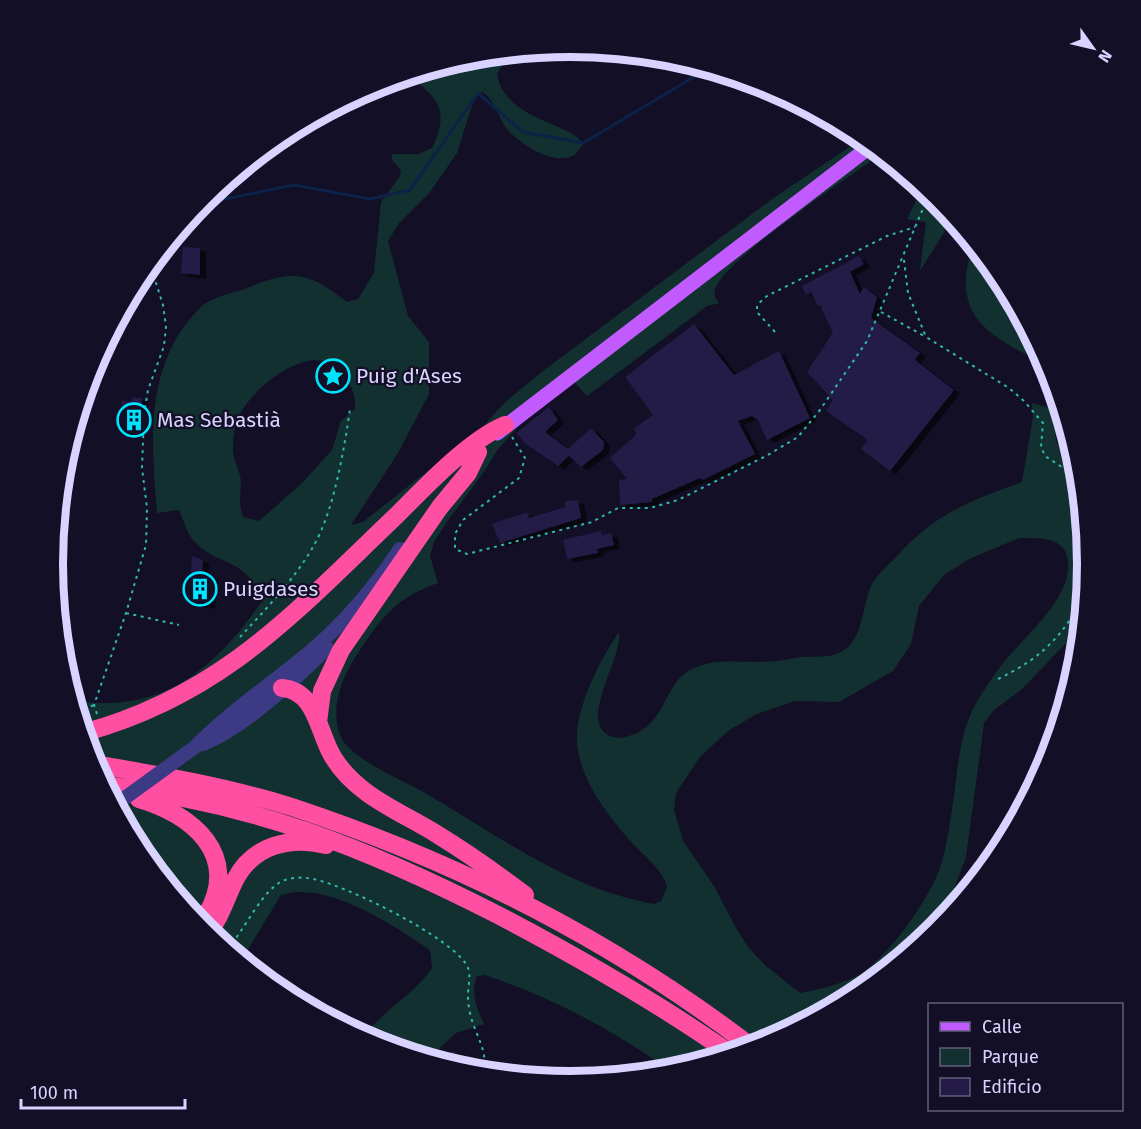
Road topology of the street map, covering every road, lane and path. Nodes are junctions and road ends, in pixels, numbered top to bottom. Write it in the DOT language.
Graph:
graph roads {
  1 [pos="864,151"];
  2 [pos="925,203"];
  3 [pos="915,227"];
  4 [pos="903,257"];
  5 [pos="154,276"];
  6 [pos="880,312"];
  7 [pos="775,332"];
  8 [pos="926,337"];
  9 [pos="350,409"];
  10 [pos="505,424"];
  11 [pos="478,452"];
  12 [pos="1069,472"];
  13 [pos="393,560"];
  14 [pos="1076,609"];
  15 [pos="126,613"];
  16 [pos="179,624"];
  17 [pos="236,642"];
  18 [pos="998,679"];
  19 [pos="282,688"];
  20 [pos="84,709"];
  21 [pos="318,724"];
  22 [pos="91,731"];
  23 [pos="199,743"];
  24 [pos="105,766"];
  25 [pos="113,785"];
  26 [pos="115,790"];
  27 [pos="121,800"];
  28 [pos="369,853"];
  29 [pos="205,916"];
  30 [pos="558,919"];
  31 [pos="214,925"];
  32 [pos="233,943"];
  33 [pos="743,1041"];
  34 [pos="723,1048"];
  35 [pos="485,1064"];
  1 -- 10 [label="main road"];
  2 -- 3 [label="path"];
  3 -- 4 [label="path"];
  3 -- 7 [label="path"];
  4 -- 6 [label="path"];
  4 -- 8 [label="path"];
  5 -- 15 [label="path"];
  6 -- 8 [label="path"];
  6 -- 10 [label="path"];
  8 -- 12 [label="path"];
  9 -- 17 [label="path"];
  10 -- 11 [label="main road"];
  10 -- 22 [label="highway"];
  11 -- 13 [label="street"];
  11 -- 21 [label="highway"];
  13 -- 19 [label="street"];
  13 -- 23 [label="street"];
  14 -- 18 [label="path"];
  15 -- 16 [label="path"];
  15 -- 20 [label="path"];
  19 -- 21 [label="highway"];
  19 -- 23 [label="street"];
  21 -- 30 [label="highway"];
  23 -- 27 [label="street, bridge"];
  24 -- 30 [label="highway"];
  25 -- 28 [label="highway"];
  26 -- 29 [label="highway"];
  28 -- 31 [label="highway"];
  28 -- 34 [label="highway"];
  30 -- 33 [label="highway"];
  32 -- 35 [label="path"];
}
